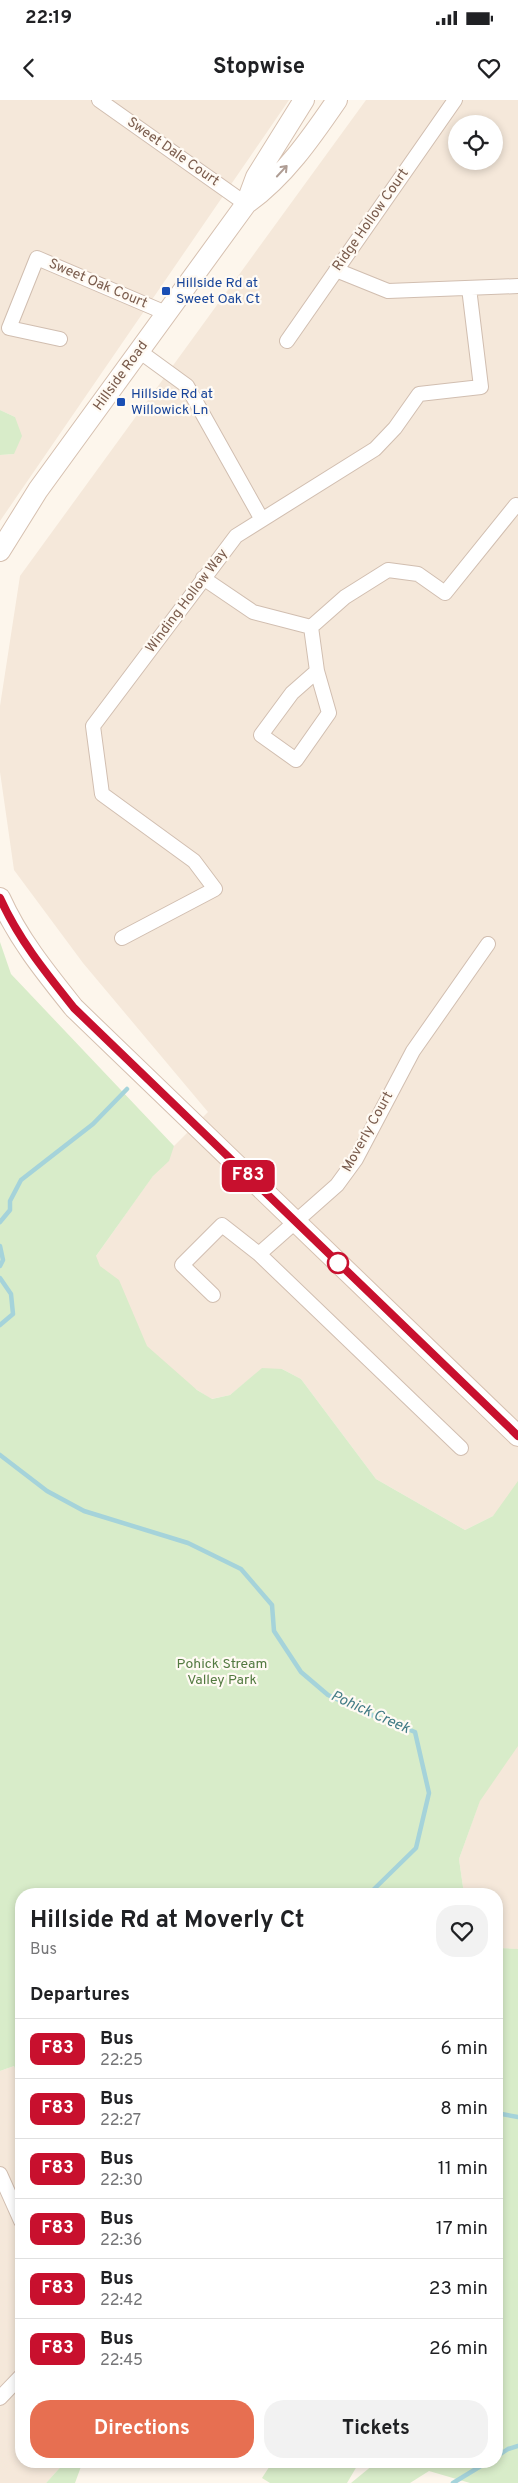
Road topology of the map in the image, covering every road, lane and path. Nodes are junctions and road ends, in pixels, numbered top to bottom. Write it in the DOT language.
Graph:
graph roads {
  1 [pos="99,100"];
  2 [pos="304,100"];
  3 [pos="337,100"];
  4 [pos="448,102"];
  5 [pos="246,204"];
  6 [pos="336,270"];
  7 [pos="518,286"];
  8 [pos="468,288"];
  9 [pos="166,313"];
  10 [pos="60,339"];
  11 [pos="287,341"];
  12 [pos="139,351"];
  13 [pos="516,505"];
  14 [pos="261,518"];
  15 [pos="0,551"];
  16 [pos="203,578"];
  17 [pos="311,627"];
  18 [pos="317,671"];
  19 [pos="0,898"];
  20 [pos="122,938"];
  21 [pos="488,944"];
  22 [pos="296,1222"];
  23 [pos="258,1254"];
  24 [pos="213,1295"];
  25 [pos="518,1436"];
  26 [pos="461,1448"];
  27 [pos="0,2174"];
  28 [pos="15,2208"];
  29 [pos="15,2382"];
  30 [pos="0,2398"];
  1 -- 5 [label="street, Sweet Dale Court"];
  2 -- 5 [label="street, Hillside Road"];
  5 -- 3 [label="street, Hillside Road, one-way"];
  4 -- 6 [label="street, Ridge Hollow Court"];
  5 -- 9 [label="street, Hillside Road"];
  6 -- 8 [label="street"];
  6 -- 11 [label="street, Ridge Hollow Court"];
  7 -- 8 [label="street"];
  8 -- 14 [label="street, Winding Hollow Way"];
  9 -- 10 [label="street, Sweet Oak Court"];
  9 -- 12 [label="street, Hillside Road"];
  12 -- 14 [label="street"];
  12 -- 15 [label="street, Hillside Road"];
  13 -- 17 [label="street"];
  14 -- 16 [label="street, Winding Hollow Way"];
  16 -- 17 [label="street"];
  16 -- 20 [label="street, Winding Hollow Way"];
  17 -- 18 [label="street"];
  18 -- 18 [label="street"];
  19 -- 22 [label="street"];
  21 -- 22 [label="street, Moverly Court"];
  22 -- 23 [label="street, Moverly Court"];
  22 -- 25 [label="street"];
  23 -- 24 [label="street"];
  23 -- 26 [label="street"];
  27 -- 28 [label="street"];
  29 -- 30 [label="street"];
}
